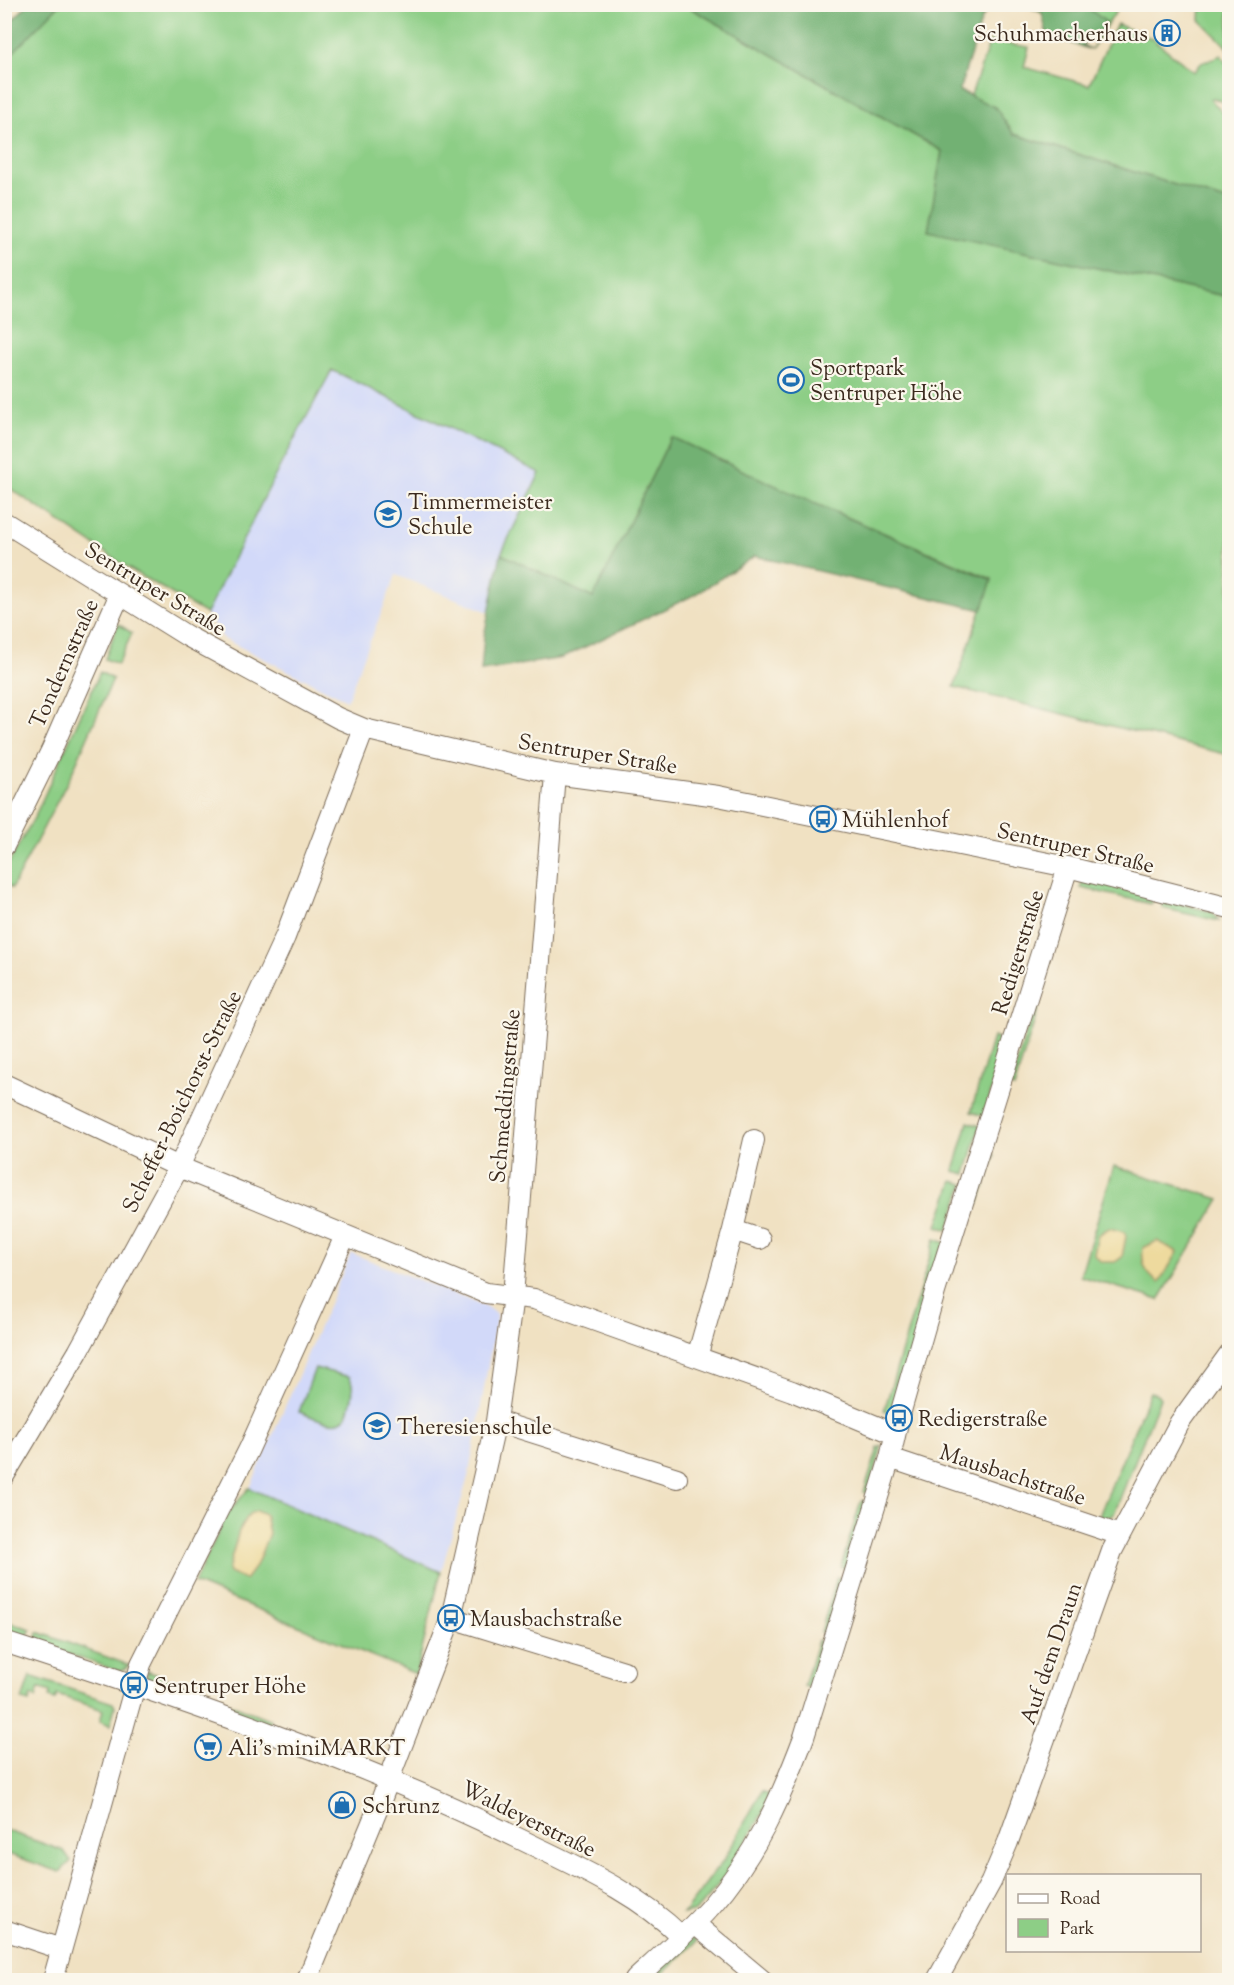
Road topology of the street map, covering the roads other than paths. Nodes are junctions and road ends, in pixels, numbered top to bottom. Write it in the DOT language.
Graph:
graph roads {
  1 [pos="4,522"];
  2 [pos="119,596"];
  3 [pos="364,729"];
  4 [pos="555,774"];
  5 [pos="4,846"];
  6 [pos="1068,867"];
  7 [pos="1230,908"];
  8 [pos="4,1084"];
  9 [pos="754,1140"];
  10 [pos="179,1167"];
  11 [pos="733,1230"];
  12 [pos="345,1236"];
  13 [pos="760,1239"];
  14 [pos="513,1296"];
  15 [pos="1230,1353"];
  16 [pos="697,1357"];
  17 [pos="496,1421"];
  18 [pos="895,1434"];
  19 [pos="890,1458"];
  20 [pos="4,1476"];
  21 [pos="677,1478"];
  22 [pos="1120,1535"];
  23 [pos="451,1618"];
  24 [pos="4,1642"];
  25 [pos="624,1671"];
  26 [pos="134,1685"];
  27 [pos="389,1780"];
  28 [pos="4,1930"];
  29 [pos="688,1930"];
  30 [pos="61,1949"];
  31 [pos="53,1980"];
  32 [pos="307,1980"];
  33 [pos="635,1980"];
  34 [pos="762,1980"];
  35 [pos="937,1980"];
  1 -- 2 [label="street, Sentruper Straße"];
  2 -- 3 [label="street, Sentruper Straße"];
  2 -- 5 [label="street, Tondernstraße"];
  3 -- 4 [label="street, Sentruper Straße"];
  3 -- 10 [label="street, Scheffer-Boichorst-Straße"];
  4 -- 6 [label="street, Sentruper Straße"];
  4 -- 14 [label="street, Schmeddingstraße"];
  6 -- 7 [label="street, Sentruper Straße"];
  6 -- 18 [label="street, Redigerstraße"];
  8 -- 10 [label="street"];
  9 -- 11 [label="street"];
  10 -- 12 [label="street"];
  10 -- 20 [label="street, Scheffer-Boichorst-Straße"];
  11 -- 13 [label="street"];
  11 -- 16 [label="street"];
  12 -- 14 [label="street"];
  12 -- 26 [label="street"];
  14 -- 16 [label="street"];
  14 -- 17 [label="street, Schmeddingstraße"];
  15 -- 22 [label="street, Auf dem Draun"];
  16 -- 18 [label="street"];
  17 -- 21 [label="street"];
  17 -- 23 [label="street, Schmeddingstraße"];
  18 -- 19 [label="street, Redigerstraße"];
  19 -- 22 [label="street, Mausbachstraße"];
  19 -- 29 [label="street, Redigerstraße"];
  22 -- 35 [label="street, Auf dem Draun"];
  23 -- 25 [label="street"];
  23 -- 27 [label="street, Schmeddingstraße"];
  24 -- 26 [label="street, Waldeyerstraße"];
  26 -- 27 [label="street, Waldeyerstraße"];
  26 -- 30 [label="street"];
  27 -- 29 [label="street, Waldeyerstraße"];
  27 -- 32 [label="street, Schmeddingstraße"];
  28 -- 30 [label="street"];
  29 -- 33 [label="street, Redigerstraße"];
  29 -- 34 [label="street"];
  30 -- 31 [label="street"];
}
